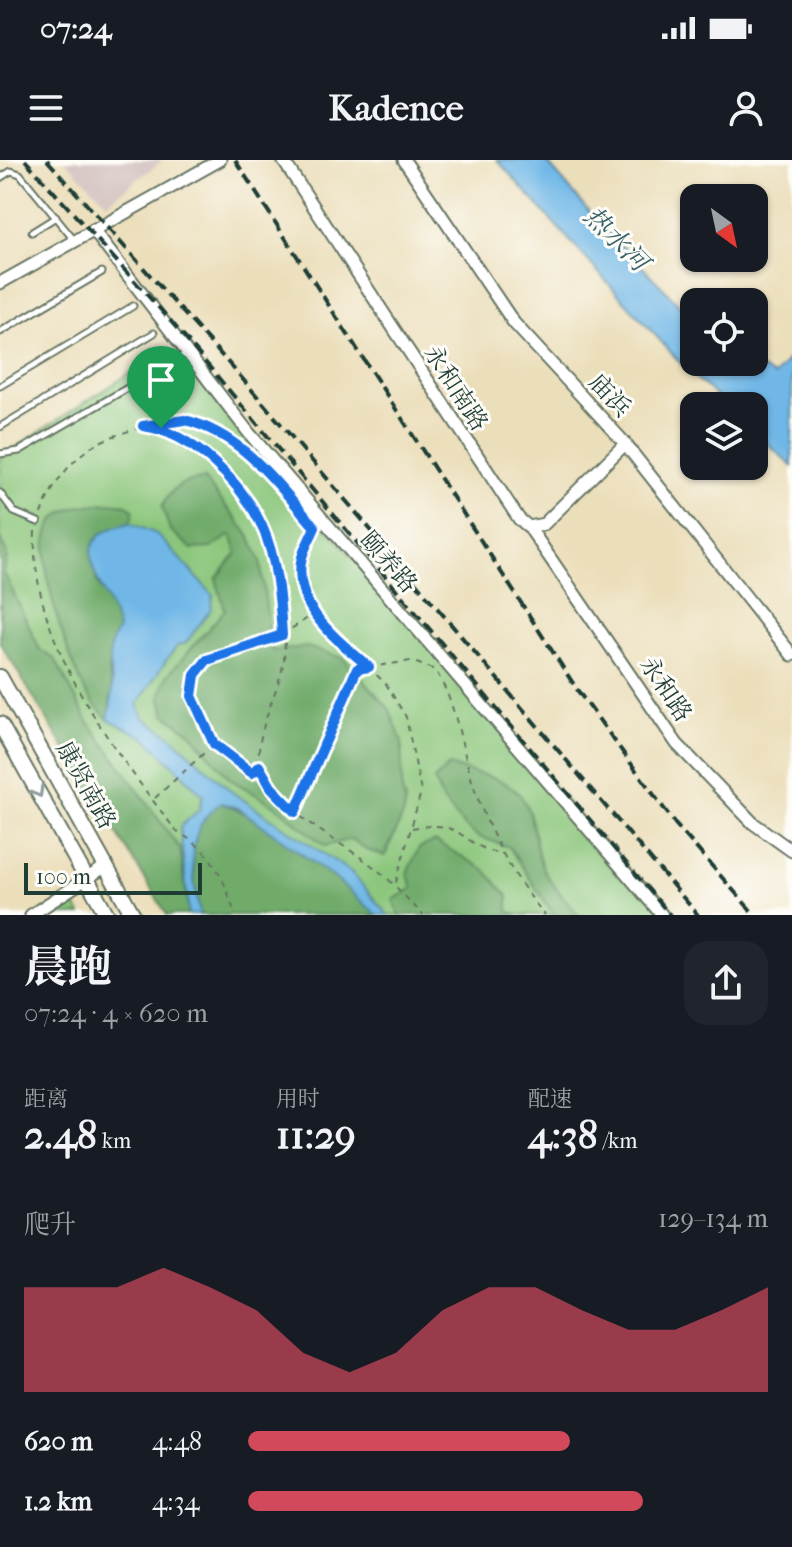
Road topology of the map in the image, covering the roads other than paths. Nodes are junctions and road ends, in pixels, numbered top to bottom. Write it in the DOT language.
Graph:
graph roads {
  1 [pos="220,160"];
  2 [pos="283,160"];
  3 [pos="404,160"];
  4 [pos="0,178"];
  5 [pos="56,217"];
  6 [pos="93,230"];
  7 [pos="32,232"];
  8 [pos="74,240"];
  9 [pos="102,272"];
  10 [pos="0,283"];
  11 [pos="133,306"];
  12 [pos="0,332"];
  13 [pos="154,333"];
  14 [pos="187,354"];
  15 [pos="0,386"];
  16 [pos="0,427"];
  17 [pos="625,444"];
  18 [pos="0,454"];
  19 [pos="0,493"];
  20 [pos="38,522"];
  21 [pos="529,527"];
  22 [pos="792,655"];
  23 [pos="0,677"];
  24 [pos="0,724"];
  25 [pos="792,851"];
  26 [pos="106,866"];
  27 [pos="86,879"];
  28 [pos="31,915"];
  29 [pos="107,915"];
  30 [pos="133,915"];
  31 [pos="662,915"];
  1 -- 6 [label="street"];
  2 -- 21 [label="street, 永和南路"];
  3 -- 17 [label="street, 庙浜"];
  4 -- 5 [label="lane"];
  5 -- 7 [label="lane"];
  5 -- 8 [label="lane"];
  6 -- 8 [label="street"];
  6 -- 14 [label="street, 颐养路"];
  8 -- 10 [label="street"];
  9 -- 12 [label="lane"];
  11 -- 15 [label="lane"];
  13 -- 16 [label="lane"];
  14 -- 18 [label="lane"];
  14 -- 31 [label="street, 颐养路"];
  17 -- 21 [label="street"];
  17 -- 22 [label="street, 庙浜"];
  19 -- 20 [label="lane"];
  21 -- 25 [label="street, 永和路"];
  23 -- 26 [label="street, 康贤南路"];
  24 -- 27 [label="street, 康贤南路, one-way"];
  26 -- 27 [label="street"];
  26 -- 30 [label="street, 康贤南路"];
  27 -- 28 [label="street"];
  27 -- 29 [label="street, 康贤南路"];
}
